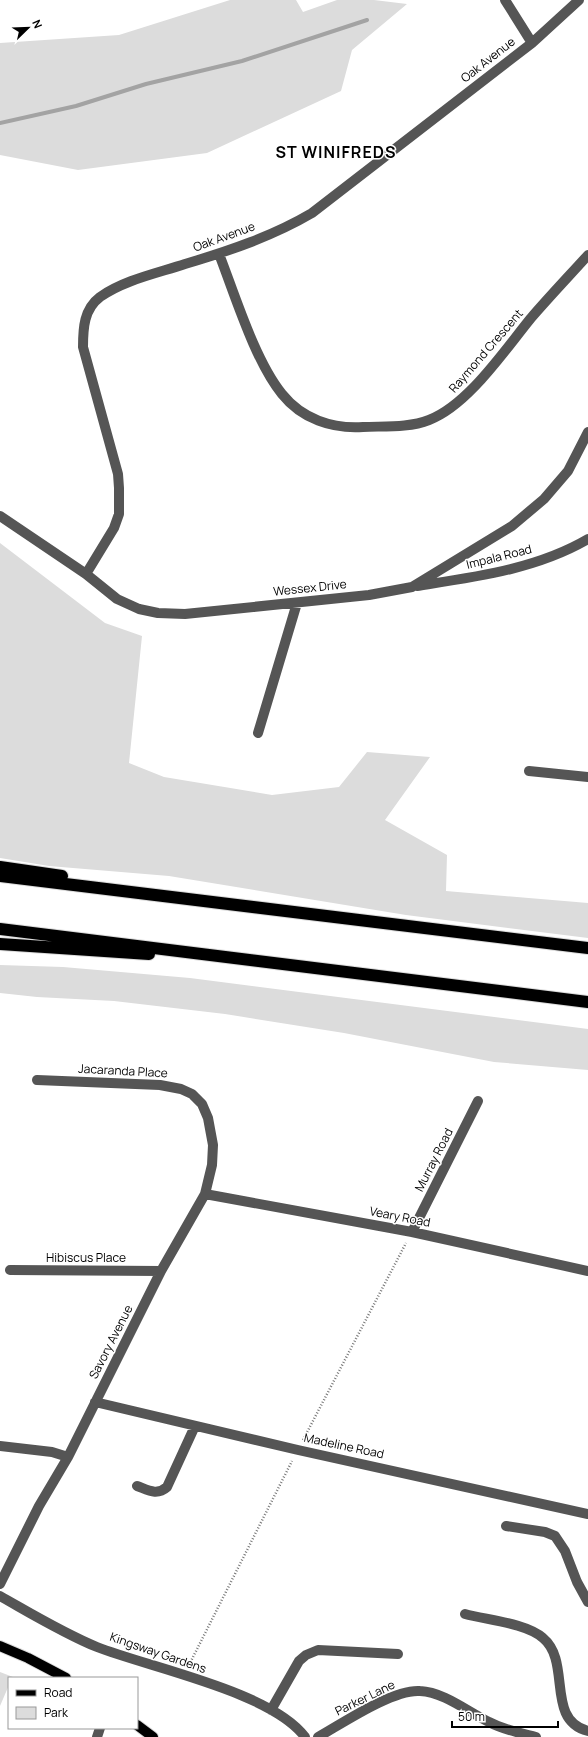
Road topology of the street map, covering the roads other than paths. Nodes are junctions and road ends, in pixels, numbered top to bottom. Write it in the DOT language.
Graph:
graph roads {
  1 [pos="505,0"];
  2 [pos="579,0"];
  3 [pos="532,43"];
  4 [pos="219,254"];
  5 [pos="588,255"];
  6 [pos="588,432"];
  7 [pos="0,516"];
  8 [pos="588,539"];
  9 [pos="86,574"];
  10 [pos="412,587"];
  11 [pos="297,603"];
  12 [pos="258,733"];
  13 [pos="528,771"];
  14 [pos="588,777"];
  15 [pos="0,867"];
  16 [pos="0,876"];
  17 [pos="149,894"];
  18 [pos="0,929"];
  19 [pos="0,944"];
  20 [pos="588,948"];
  21 [pos="176,950"];
  22 [pos="588,1002"];
  23 [pos="37,1080"];
  24 [pos="478,1101"];
  25 [pos="202,1104"];
  26 [pos="205,1194"];
  27 [pos="412,1232"];
  28 [pos="10,1270"];
  29 [pos="161,1271"];
  30 [pos="588,1271"];
  31 [pos="95,1402"];
  32 [pos="196,1426"];
  33 [pos="0,1446"];
  34 [pos="68,1457"];
  35 [pos="137,1486"];
  36 [pos="588,1514"];
  37 [pos="506,1526"];
  38 [pos="0,1584"];
  39 [pos="0,1596"];
  40 [pos="588,1602"];
  41 [pos="465,1614"];
  42 [pos="0,1646"];
  43 [pos="398,1654"];
  44 [pos="64,1677"];
  45 [pos="270,1710"];
  46 [pos="138,1726"];
  47 [pos="588,1731"];
  48 [pos="153,1737"];
  49 [pos="305,1737"];
  50 [pos="318,1737"];
  51 [pos="536,1737"];
  1 -- 3 [label="street"];
  2 -- 3 [label="street, Oak Avenue"];
  3 -- 4 [label="street, Oak Avenue"];
  4 -- 5 [label="street, Raymond Crescent"];
  4 -- 9 [label="street, Oak Avenue"];
  6 -- 10 [label="street, Wessex Drive"];
  7 -- 9 [label="street, Wessex Drive"];
  8 -- 10 [label="street, Impala Road"];
  9 -- 11 [label="street, Wessex Drive"];
  10 -- 11 [label="street, Wessex Drive"];
  11 -- 12 [label="street"];
  13 -- 14 [label="street"];
  15 -- 17 [label="highway"];
  16 -- 17 [label="highway"];
  17 -- 20 [label="highway"];
  18 -- 21 [label="highway"];
  19 -- 21 [label="highway"];
  21 -- 22 [label="highway"];
  23 -- 25 [label="street, Jacaranda Place"];
  24 -- 27 [label="street, Murray Road"];
  25 -- 26 [label="street, Savory Avenue"];
  26 -- 27 [label="street, Veary Road"];
  26 -- 29 [label="street, Savory Avenue"];
  27 -- 30 [label="street, Veary Road"];
  28 -- 29 [label="street, Hibiscus Place"];
  29 -- 31 [label="street, Savory Avenue"];
  31 -- 32 [label="street, Madeline Road"];
  31 -- 34 [label="street, Savory Avenue"];
  32 -- 35 [label="street"];
  32 -- 36 [label="street, Madeline Road"];
  33 -- 34 [label="street"];
  34 -- 38 [label="street, Savory Avenue"];
  37 -- 40 [label="street"];
  39 -- 45 [label="street, Kingsway Gardens"];
  41 -- 47 [label="street"];
  42 -- 44 [label="main road"];
  43 -- 45 [label="street"];
  45 -- 49 [label="street, Kingsway Gardens"];
  46 -- 48 [label="main road"];
  50 -- 51 [label="street, Parker Lane"];
}
